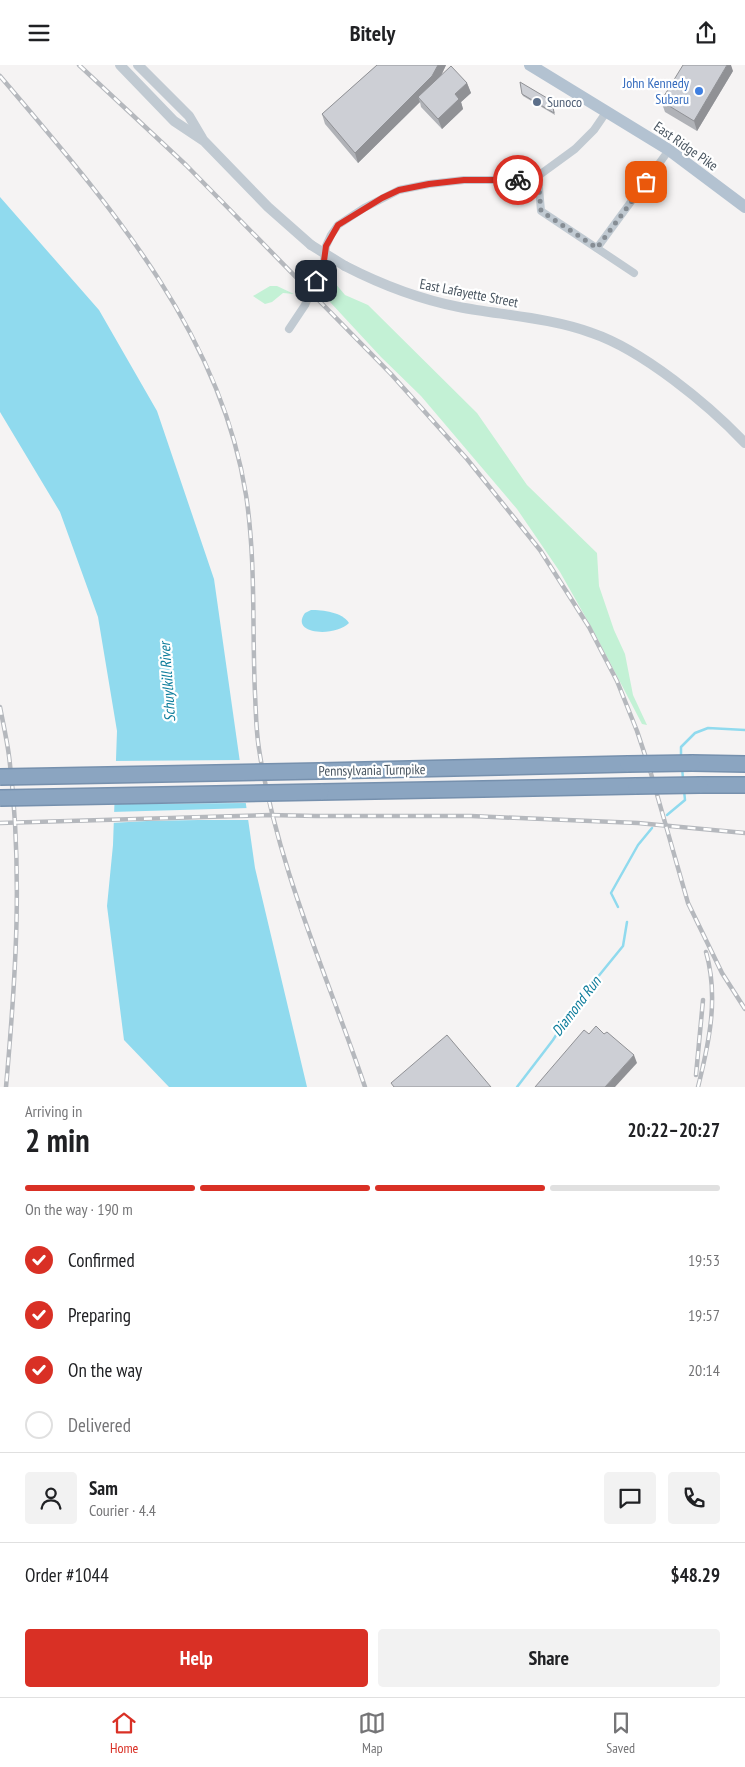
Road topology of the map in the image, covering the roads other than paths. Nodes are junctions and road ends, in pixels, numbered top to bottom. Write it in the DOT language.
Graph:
graph roads {
  1 [pos="120,65"];
  2 [pos="138,65"];
  3 [pos="530,65"];
  4 [pos="606,111"];
  5 [pos="204,141"];
  6 [pos="669,150"];
  7 [pos="538,177"];
  8 [pos="745,207"];
  9 [pos="597,248"];
  10 [pos="634,273"];
  11 [pos="316,281"];
  12 [pos="305,305"];
  13 [pos="289,329"];
  14 [pos="745,443"];
  15 [pos="745,764"];
  16 [pos="0,777"];
  17 [pos="745,785"];
  18 [pos="0,798"];
  1 -- 5 [label="street, East Lafayette Street"];
  2 -- 5 [label="street, East Lafayette Street"];
  3 -- 4 [label="main road, East Ridge Pike"];
  4 -- 6 [label="main road, East Ridge Pike"];
  4 -- 7 [label="street"];
  5 -- 14 [label="street, East Lafayette Street, bridge"];
  6 -- 8 [label="main road, East Ridge Pike"];
  6 -- 9 [label="street"];
  7 -- 9 [label="street"];
  7 -- 11 [label="street"];
  9 -- 10 [label="street"];
  12 -- 13 [label="street"];
  15 -- 16 [label="highway, Pennsylvania Turnpike, bridge"];
  17 -- 18 [label="highway, Pennsylvania Turnpike, bridge"];
}
